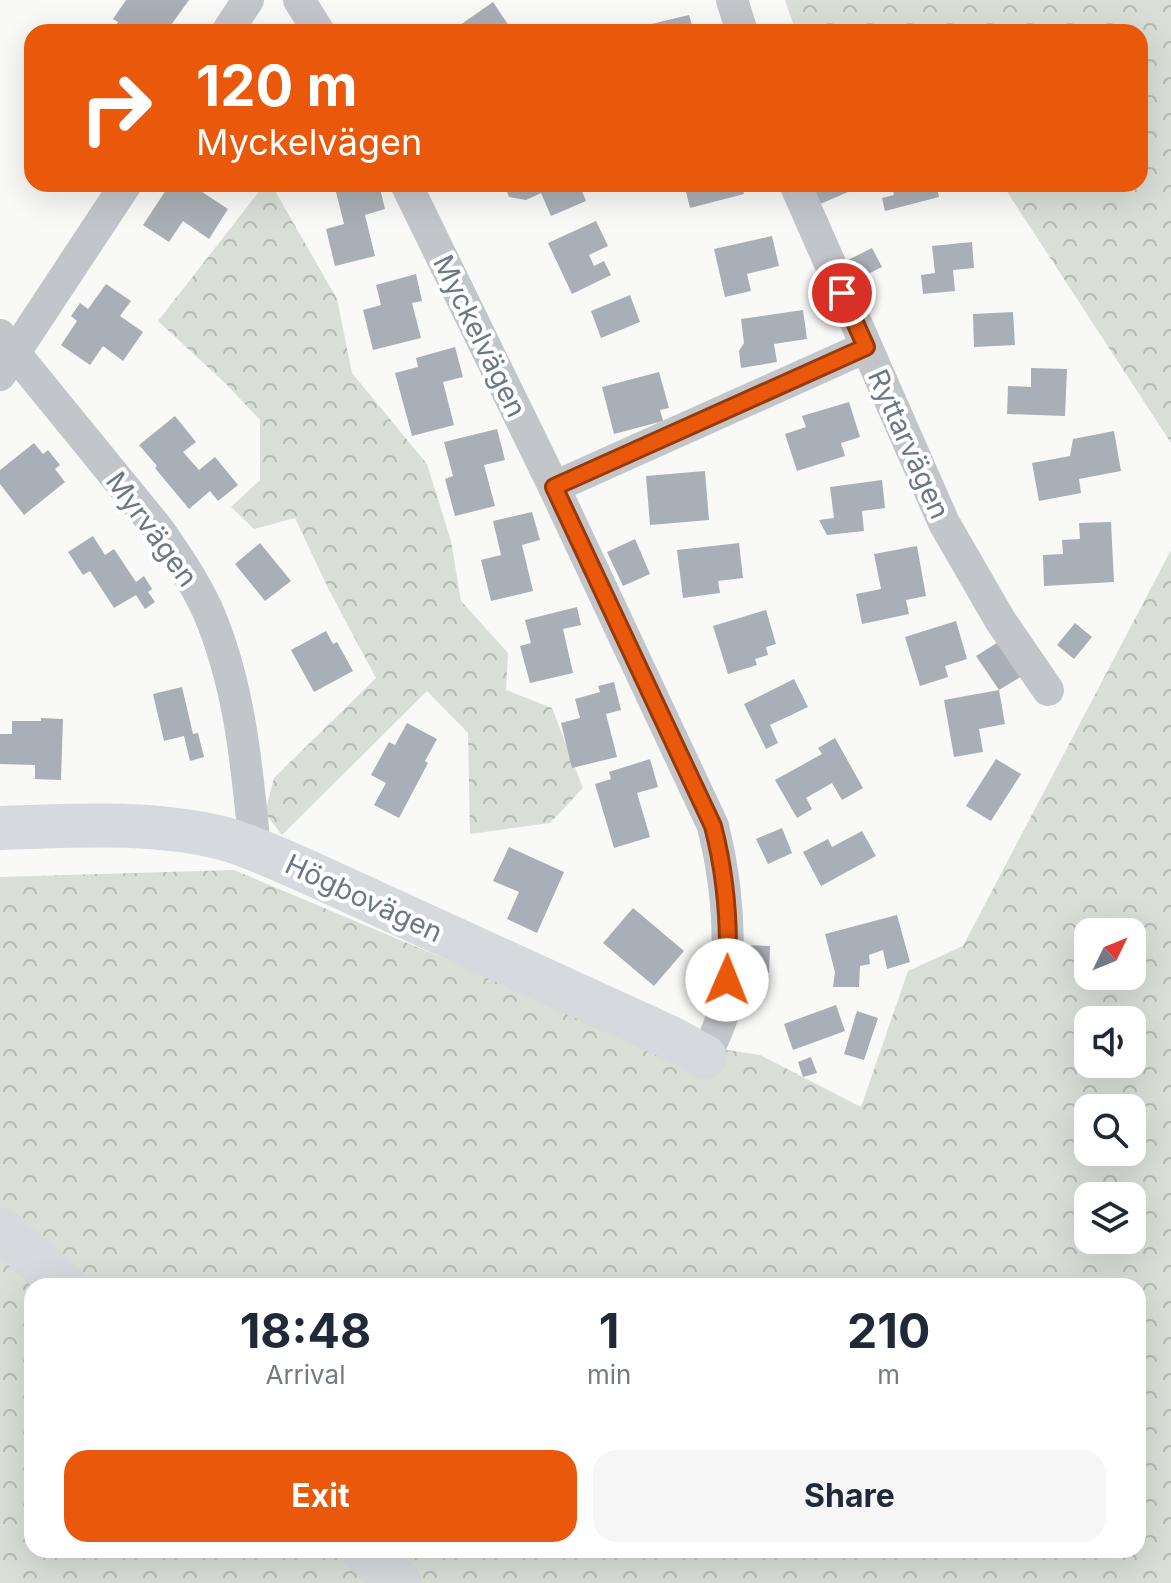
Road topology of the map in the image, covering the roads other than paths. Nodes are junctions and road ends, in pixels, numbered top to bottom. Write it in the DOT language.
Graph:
graph roads {
  1 [pos="248,0"];
  2 [pos="299,0"];
  3 [pos="732,0"];
  4 [pos="232,24"];
  5 [pos="314,24"];
  6 [pos="740,24"];
  7 [pos="120,192"];
  8 [pos="410,192"];
  9 [pos="798,192"];
  10 [pos="866,347"];
  11 [pos="5,354"];
  12 [pos="554,487"];
  13 [pos="1048,690"];
  14 [pos="0,828"];
  15 [pos="255,849"];
  16 [pos="705,1057"];
  17 [pos="0,1229"];
  18 [pos="56,1278"];
  19 [pos="371,1558"];
  20 [pos="400,1583"];
  1 -- 4 [label="street"];
  2 -- 5 [label="street"];
  3 -- 6 [label="street"];
  7 -- 11 [label="street"];
  8 -- 12 [label="street, Myckelvägen"];
  9 -- 10 [label="street, Ryttarvägen"];
  10 -- 12 [label="street"];
  10 -- 13 [label="street, Ryttarvägen"];
  11 -- 15 [label="street, Myrvägen"];
  12 -- 16 [label="street, Myckelvägen"];
  14 -- 15 [label="street, Högbovägen"];
  15 -- 16 [label="street, Högbovägen"];
  17 -- 18 [label="street"];
  19 -- 20 [label="street"];
}
